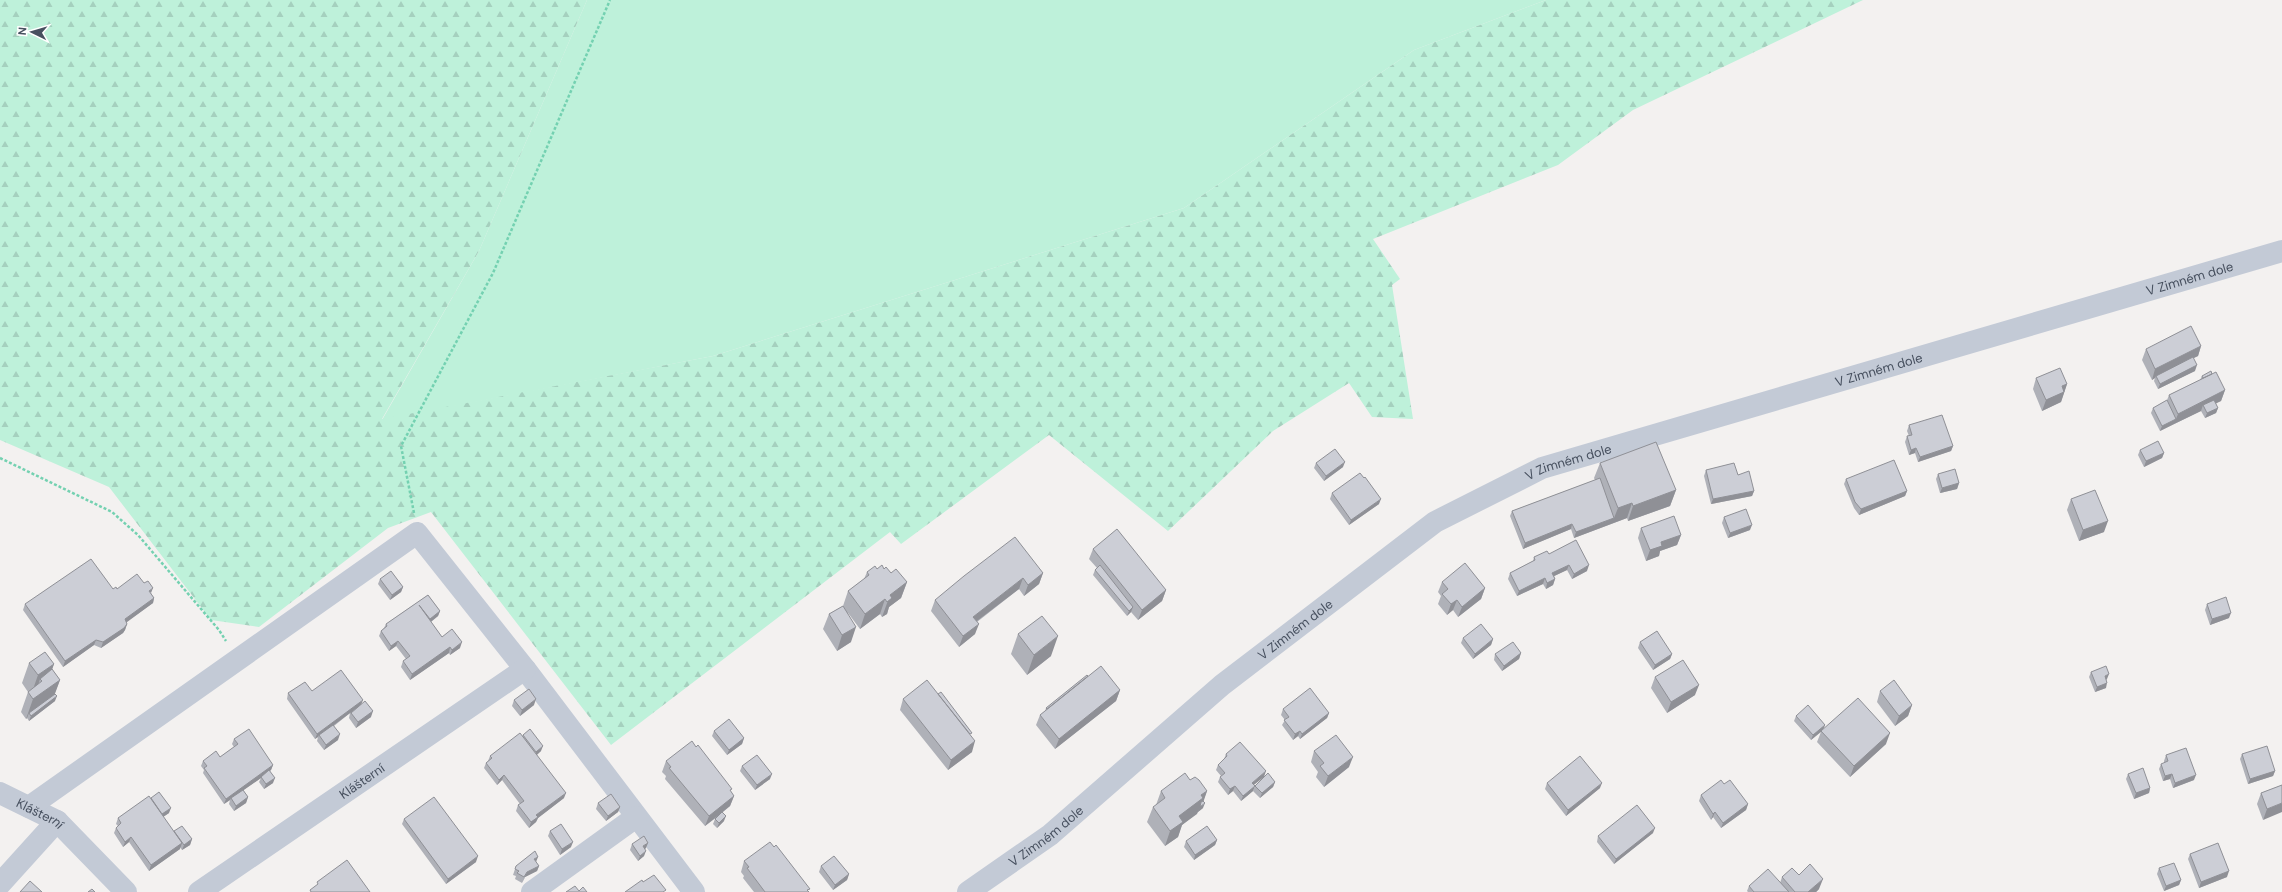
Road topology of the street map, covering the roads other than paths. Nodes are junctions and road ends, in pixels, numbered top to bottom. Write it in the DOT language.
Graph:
graph roads {
  1 [pos="2282,251"];
  2 [pos="525,669"];
  3 [pos="0,793"];
  4 [pos="30,807"];
  5 [pos="636,817"];
  6 [pos="58,821"];
  7 [pos="0,884"];
  8 [pos="126,892"];
  9 [pos="199,892"];
  10 [pos="532,892"];
  11 [pos="694,892"];
  12 [pos="968,892"];
  1 -- 12 [label="street, V Zimném dole"];
  2 -- 4 [label="street"];
  2 -- 5 [label="street"];
  2 -- 9 [label="street, Klášterní"];
  3 -- 4 [label="street, Klášterní"];
  4 -- 6 [label="street, Klášterní"];
  5 -- 10 [label="street"];
  5 -- 11 [label="street"];
  6 -- 7 [label="street"];
  6 -- 8 [label="street, Klášterní"];
}
